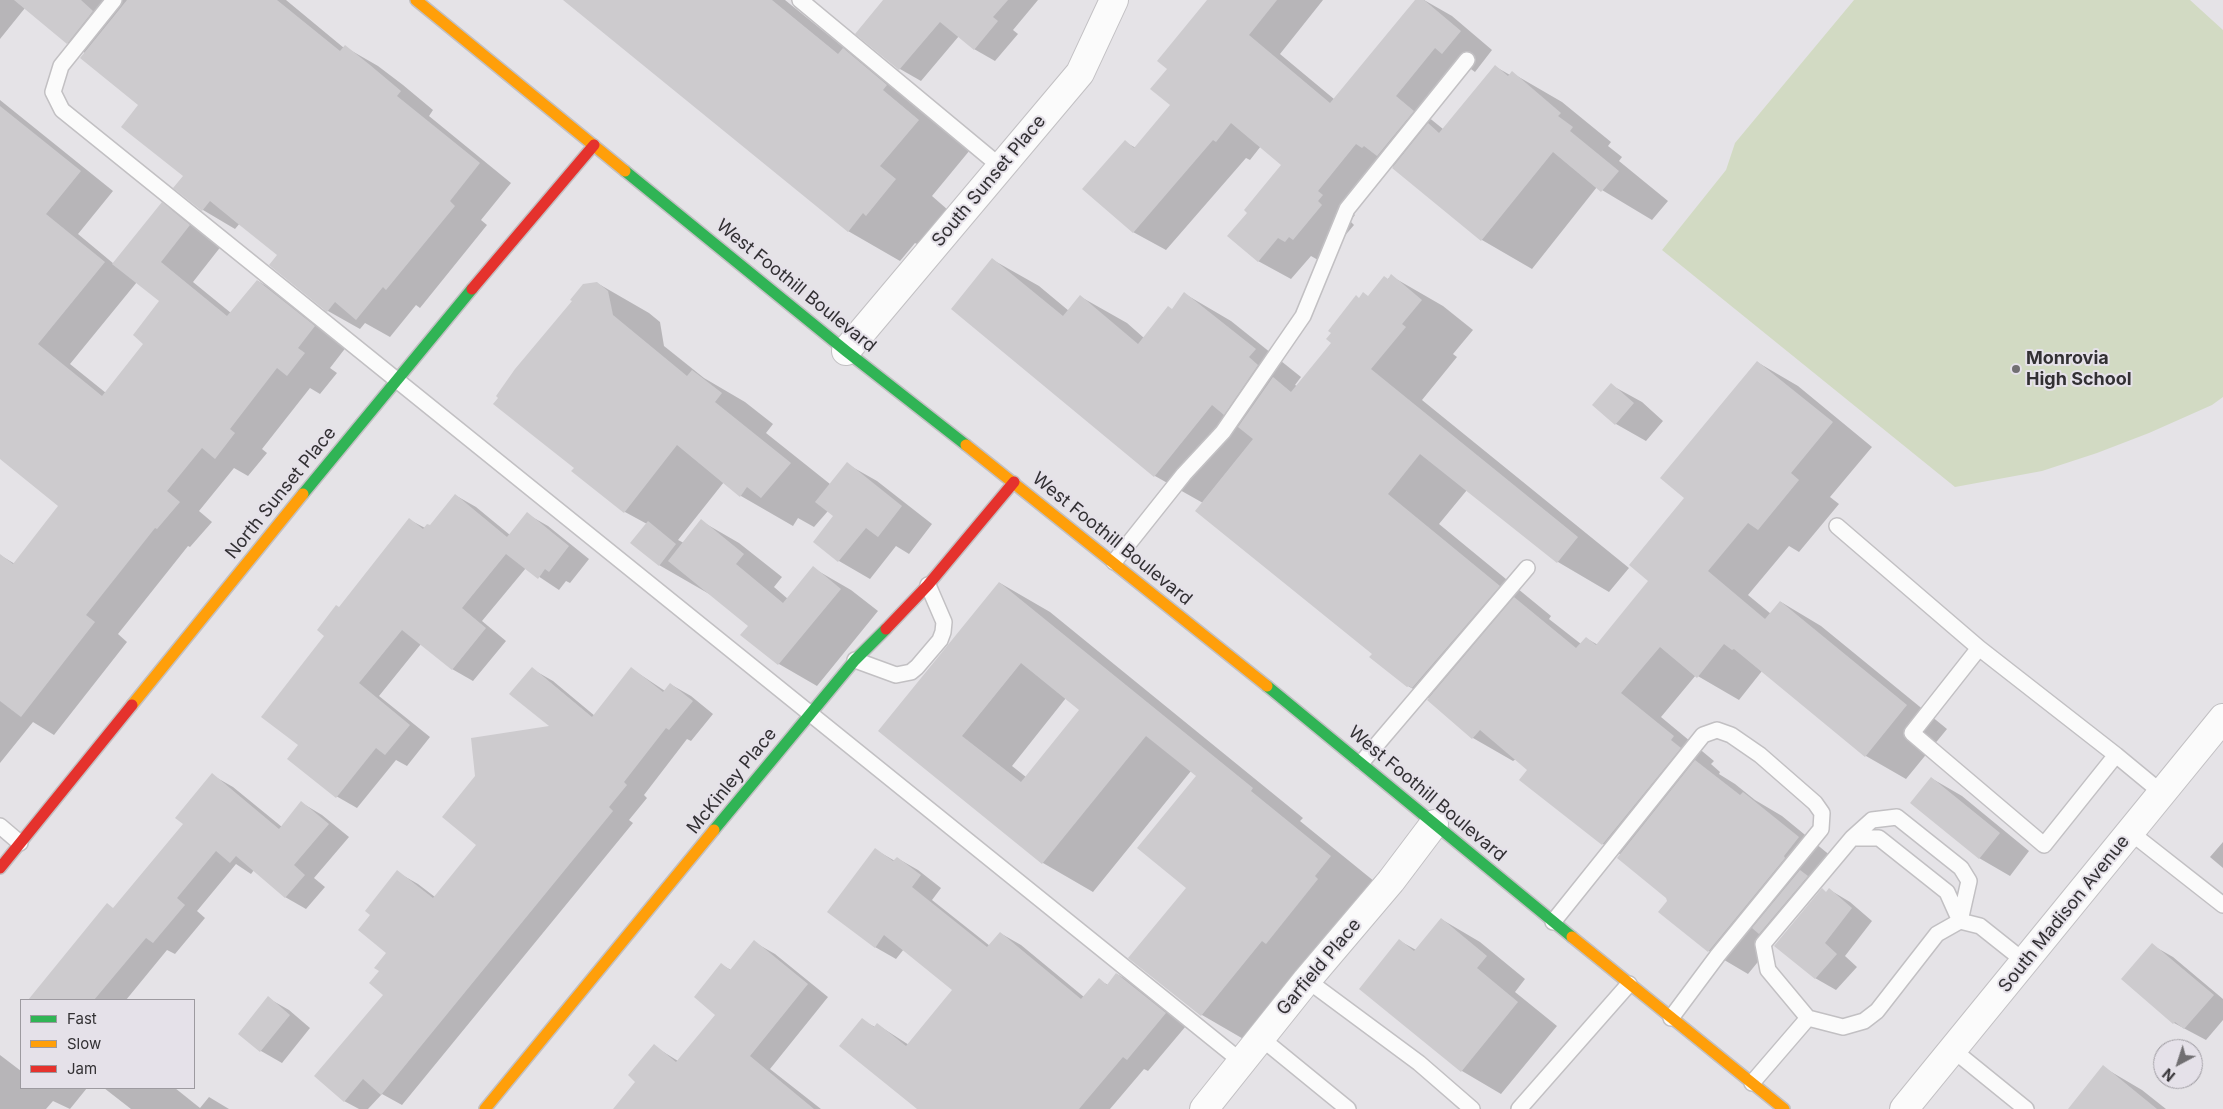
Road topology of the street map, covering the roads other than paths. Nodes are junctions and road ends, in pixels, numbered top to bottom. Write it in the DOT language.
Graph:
graph roads {
  1 [pos="114,0"];
  2 [pos="416,0"];
  3 [pos="800,0"];
  4 [pos="1114,0"];
  5 [pos="1467,60"];
  6 [pos="594,145"];
  7 [pos="1001,168"];
  8 [pos="846,351"];
  9 [pos="396,379"];
  10 [pos="1014,482"];
  11 [pos="1837,526"];
  12 [pos="1114,562"];
  13 [pos="1527,568"];
  14 [pos="928,584"];
  15 [pos="1979,648"];
  16 [pos="855,660"];
  17 [pos="810,713"];
  18 [pos="2223,718"];
  19 [pos="2116,755"];
  20 [pos="1362,762"];
  21 [pos="2162,793"];
  22 [pos="1434,824"];
  23 [pos="0,826"];
  24 [pos="2130,832"];
  25 [pos="1852,838"];
  26 [pos="20,843"];
  27 [pos="0,868"];
  28 [pos="2223,905"];
  29 [pos="1960,921"];
  30 [pos="1552,922"];
  31 [pos="2024,962"];
  32 [pos="1307,980"];
  33 [pos="1629,984"];
  34 [pos="1672,1018"];
  35 [pos="1808,1018"];
  36 [pos="1261,1038"];
  37 [pos="1952,1050"];
  38 [pos="1242,1062"];
  39 [pos="1752,1084"];
  40 [pos="486,1109"];
  41 [pos="1204,1109"];
  42 [pos="1348,1109"];
  43 [pos="1472,1109"];
  44 [pos="1518,1109"];
  45 [pos="1784,1109"];
  46 [pos="1904,1109"];
  47 [pos="2026,1109"];
  1 -- 9 [label="lane"];
  2 -- 6 [label="main road, West Foothill Boulevard"];
  3 -- 7 [label="lane"];
  4 -- 7 [label="street, South Sunset Place"];
  5 -- 12 [label="lane"];
  6 -- 8 [label="main road, West Foothill Boulevard"];
  6 -- 9 [label="main road, North Sunset Place"];
  7 -- 8 [label="street, South Sunset Place"];
  8 -- 10 [label="main road, West Foothill Boulevard"];
  9 -- 17 [label="lane"];
  9 -- 26 [label="main road, North Sunset Place"];
  10 -- 12 [label="main road, West Foothill Boulevard"];
  10 -- 14 [label="main road, McKinley Place"];
  11 -- 15 [label="lane"];
  12 -- 20 [label="main road, West Foothill Boulevard"];
  13 -- 20 [label="lane"];
  14 -- 16 [label="main road, McKinley Place"];
  14 -- 16 [label="lane"];
  15 -- 19 [label="lane"];
  15 -- 19 [label="lane"];
  16 -- 17 [label="main road, McKinley Place"];
  17 -- 38 [label="lane"];
  17 -- 40 [label="main road, McKinley Place"];
  18 -- 21 [label="street, South Madison Avenue"];
  19 -- 21 [label="lane"];
  20 -- 22 [label="main road, West Foothill Boulevard"];
  21 -- 24 [label="street, South Madison Avenue"];
  22 -- 30 [label="main road, West Foothill Boulevard"];
  22 -- 32 [label="street, Garfield Place"];
  23 -- 26 [label="lane"];
  24 -- 28 [label="lane"];
  24 -- 31 [label="street, South Madison Avenue"];
  25 -- 29 [label="lane"];
  25 -- 29 [label="lane"];
  25 -- 35 [label="lane"];
  26 -- 27 [label="main road, North Sunset Place"];
  29 -- 31 [label="lane"];
  29 -- 35 [label="lane"];
  30 -- 33 [label="main road, West Foothill Boulevard"];
  30 -- 34 [label="lane"];
  31 -- 37 [label="street, South Madison Avenue"];
  32 -- 36 [label="street, Garfield Place"];
  32 -- 43 [label="lane"];
  33 -- 34 [label="main road, West Foothill Boulevard"];
  33 -- 44 [label="lane"];
  34 -- 39 [label="main road, West Foothill Boulevard"];
  35 -- 39 [label="lane"];
  36 -- 38 [label="street, Garfield Place"];
  36 -- 42 [label="lane"];
  37 -- 46 [label="street, South Madison Avenue"];
  37 -- 47 [label="lane"];
  38 -- 41 [label="street, Garfield Place"];
  39 -- 45 [label="main road, West Foothill Boulevard"];
}
